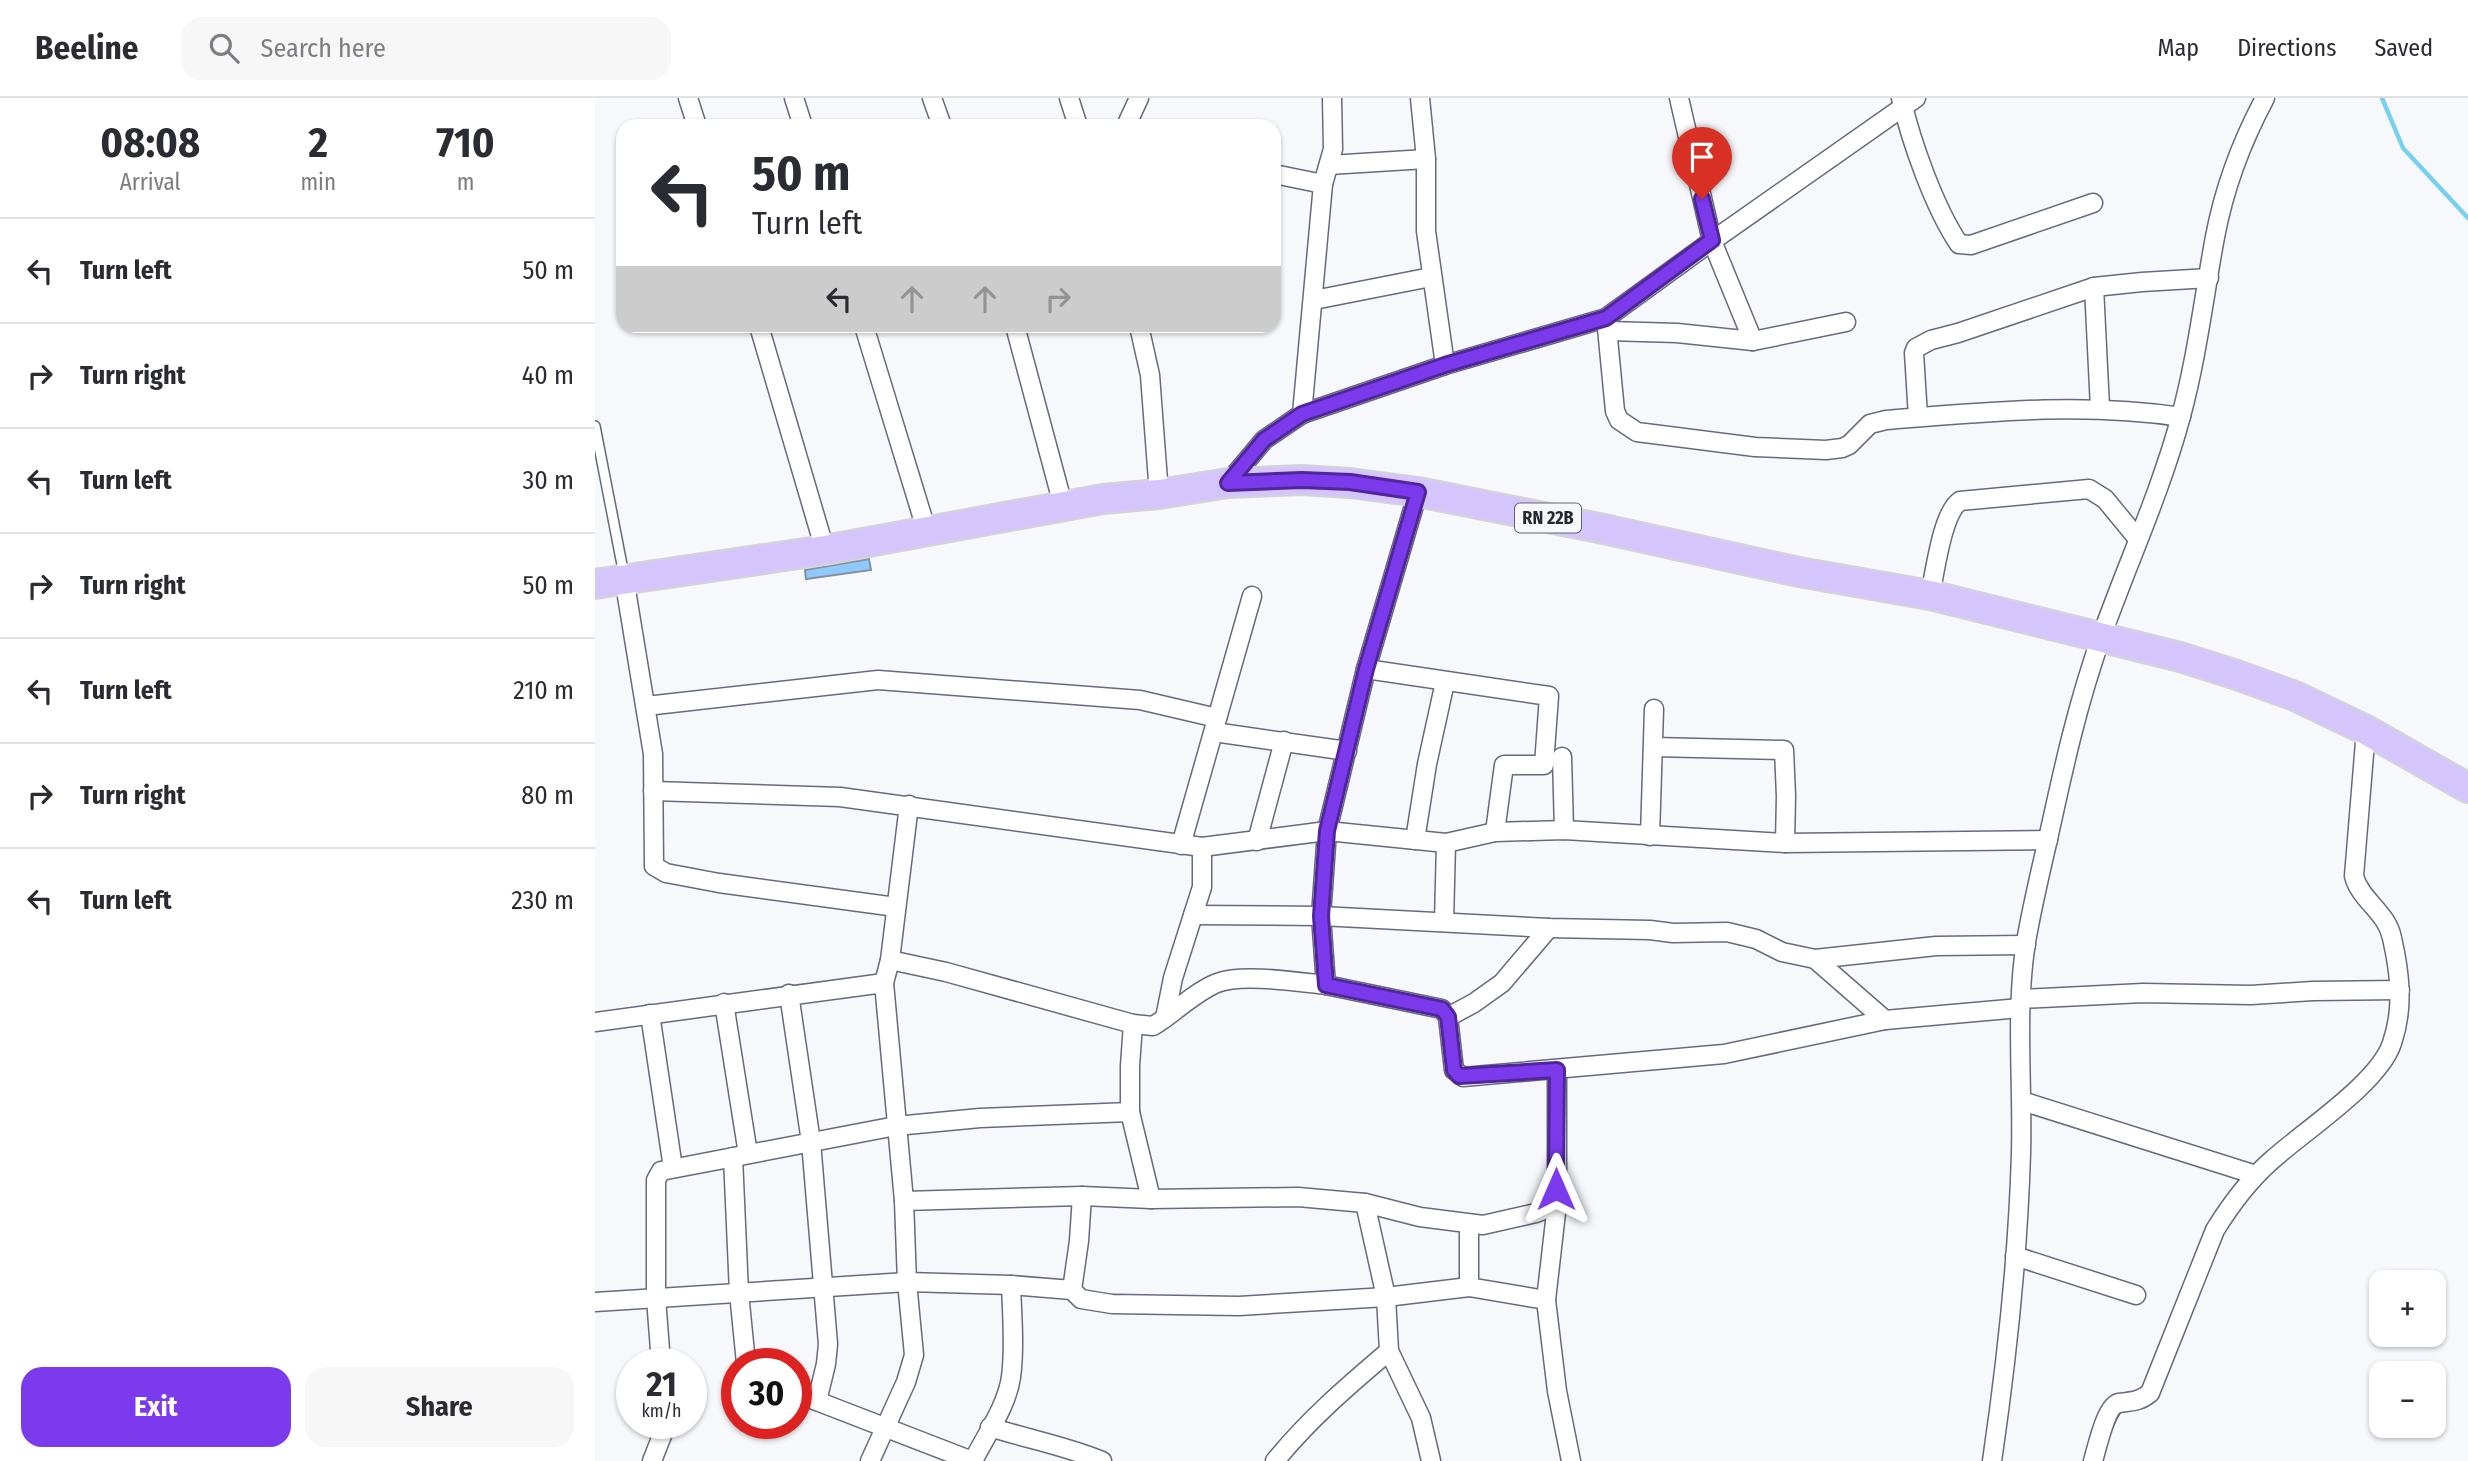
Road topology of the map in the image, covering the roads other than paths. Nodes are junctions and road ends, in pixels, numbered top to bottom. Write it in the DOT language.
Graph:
graph roads {
  1 [pos="688,98"];
  2 [pos="794,98"];
  3 [pos="932,98"];
  4 [pos="1069,98"];
  5 [pos="1139,98"];
  6 [pos="1332,98"];
  7 [pos="1420,98"];
  8 [pos="1679,98"];
  9 [pos="2265,98"];
  10 [pos="1907,101"];
  11 [pos="695,119"];
  12 [pos="801,119"];
  13 [pos="940,119"];
  14 [pos="1076,119"];
  15 [pos="1132,119"];
  16 [pos="1426,159"];
  17 [pos="1329,165"];
  18 [pos="1281,175"];
  19 [pos="1324,184"];
  20 [pos="2093,203"];
  21 [pos="1712,240"];
  22 [pos="1431,277"];
  23 [pos="2209,278"];
  24 [pos="2094,287"];
  25 [pos="1314,300"];
  26 [pos="1846,322"];
  27 [pos="1607,324"];
  28 [pos="761,333"];
  29 [pos="866,333"];
  30 [pos="1017,333"];
  31 [pos="1141,333"];
  32 [pos="1753,341"];
  33 [pos="1445,365"];
  34 [pos="2099,408"];
  35 [pos="1302,414"];
  36 [pos="1918,417"];
  37 [pos="2181,417"];
  38 [pos="595,426"];
  39 [pos="1228,483"];
  40 [pos="1418,492"];
  41 [pos="1159,494"];
  42 [pos="1063,505"];
  43 [pos="927,532"];
  44 [pos="2138,540"];
  45 [pos="825,550"];
  46 [pos="624,578"];
  47 [pos="595,584"];
  48 [pos="1930,595"];
  49 [pos="1252,596"];
  50 [pos="2101,637"];
  51 [pos="1366,669"];
  52 [pos="1445,682"];
  53 [pos="646,706"];
  54 [pos="1654,709"];
  55 [pos="1215,725"];
  56 [pos="2366,730"];
  57 [pos="1283,741"];
  58 [pos="1654,747"];
  59 [pos="1347,751"];
  60 [pos="1562,757"];
  61 [pos="2468,788"];
  62 [pos="653,791"];
  63 [pos="909,805"];
  64 [pos="1564,830"];
  65 [pos="1327,831"];
  66 [pos="1496,832"];
  67 [pos="1650,836"];
  68 [pos="1415,840"];
  69 [pos="2048,840"];
  70 [pos="1257,841"];
  71 [pos="1446,843"];
  72 [pos="1785,843"];
  73 [pos="1181,845"];
  74 [pos="1202,847"];
  75 [pos="896,907"];
  76 [pos="1193,915"];
  77 [pos="1321,916"];
  78 [pos="1444,922"];
  79 [pos="1549,928"];
  80 [pos="2026,945"];
  81 [pos="1815,959"];
  82 [pos="890,960"];
  83 [pos="884,983"];
  84 [pos="1326,985"];
  85 [pos="2400,990"];
  86 [pos="789,994"];
  87 [pos="724,1003"];
  88 [pos="2021,1004"];
  89 [pos="650,1014"];
  90 [pos="1448,1017"];
  91 [pos="1165,1018"];
  92 [pos="1885,1020"];
  93 [pos="595,1021"];
  94 [pos="1133,1024"];
  95 [pos="1557,1070"];
  96 [pos="2022,1101"];
  97 [pos="1131,1112"];
  98 [pos="896,1126"];
  99 [pos="811,1142"];
  100 [pos="741,1156"];
  101 [pos="673,1168"];
  102 [pos="2256,1175"];
  103 [pos="1082,1196"];
  104 [pos="1151,1199"];
  105 [pos="904,1201"];
  106 [pos="1365,1203"];
  107 [pos="1556,1204"];
  108 [pos="1469,1225"];
  109 [pos="2015,1256"];
  110 [pos="907,1282"];
  111 [pos="1011,1285"];
  112 [pos="822,1287"];
  113 [pos="1469,1287"];
  114 [pos="1072,1290"];
  115 [pos="739,1293"];
  116 [pos="2136,1294"];
  117 [pos="1386,1297"];
  118 [pos="656,1298"];
  119 [pos="1546,1300"];
  120 [pos="595,1302"];
  121 [pos="659,1348"];
  122 [pos="744,1348"];
  123 [pos="1389,1352"];
  124 [pos="812,1399"];
  125 [pos="817,1401"];
  126 [pos="884,1427"];
  127 [pos="990,1427"];
  128 [pos="661,1439"];
  129 [pos="652,1461"];
  130 [pos="870,1461"];
  131 [pos="973,1461"];
  132 [pos="1102,1461"];
  133 [pos="1275,1461"];
  134 [pos="1431,1461"];
  135 [pos="1571,1461"];
  136 [pos="1992,1461"];
  137 [pos="2093,1461"];
  1 -- 11 [label="street"];
  2 -- 12 [label="street"];
  3 -- 13 [label="street"];
  4 -- 14 [label="street"];
  5 -- 15 [label="street"];
  6 -- 17 [label="street"];
  7 -- 16 [label="street"];
  8 -- 21 [label="street"];
  9 -- 23 [label="street"];
  10 -- 20 [label="street"];
  10 -- 21 [label="street"];
  16 -- 17 [label="street"];
  16 -- 22 [label="street"];
  17 -- 19 [label="street"];
  18 -- 19 [label="street"];
  19 -- 25 [label="street"];
  21 -- 27 [label="street"];
  21 -- 32 [label="street"];
  22 -- 25 [label="street"];
  22 -- 33 [label="street"];
  23 -- 24 [label="street"];
  23 -- 37 [label="street"];
  24 -- 34 [label="street"];
  24 -- 36 [label="street"];
  25 -- 35 [label="street"];
  26 -- 32 [label="street"];
  27 -- 32 [label="street"];
  27 -- 33 [label="street"];
  27 -- 36 [label="street"];
  28 -- 45 [label="street"];
  29 -- 43 [label="street"];
  30 -- 42 [label="street"];
  31 -- 41 [label="street"];
  33 -- 35 [label="street"];
  34 -- 36 [label="street"];
  34 -- 37 [label="street"];
  35 -- 39 [label="street"];
  37 -- 44 [label="street"];
  38 -- 46 [label="lane"];
  39 -- 40 [label="main road, RN 22B"];
  39 -- 41 [label="main road, RN 22B"];
  40 -- 48 [label="main road, RN 22B"];
  40 -- 51 [label="street"];
  41 -- 42 [label="main road, RN 22B"];
  42 -- 43 [label="main road, RN 22B"];
  43 -- 45 [label="main road, RN 22B"];
  44 -- 48 [label="street"];
  44 -- 50 [label="street"];
  45 -- 46 [label="main road, RN 22B"];
  46 -- 47 [label="main road, RN 22B"];
  46 -- 53 [label="street"];
  48 -- 50 [label="main road, RN 22B"];
  49 -- 55 [label="street"];
  50 -- 56 [label="main road, RN 22B"];
  50 -- 69 [label="street"];
  51 -- 52 [label="street"];
  51 -- 59 [label="street"];
  52 -- 66 [label="street"];
  52 -- 68 [label="street"];
  53 -- 55 [label="street"];
  53 -- 62 [label="street"];
  54 -- 58 [label="street"];
  55 -- 57 [label="street"];
  55 -- 73 [label="street"];
  56 -- 61 [label="main road, RN 22B"];
  56 -- 85 [label="street"];
  57 -- 59 [label="street"];
  57 -- 70 [label="street"];
  58 -- 67 [label="street"];
  58 -- 72 [label="street"];
  59 -- 65 [label="street"];
  60 -- 64 [label="street"];
  62 -- 63 [label="street"];
  62 -- 75 [label="street"];
  63 -- 73 [label="street"];
  63 -- 75 [label="street"];
  64 -- 66 [label="street"];
  64 -- 67 [label="street"];
  65 -- 68 [label="street"];
  65 -- 70 [label="street"];
  65 -- 77 [label="street"];
  66 -- 71 [label="street"];
  67 -- 72 [label="street"];
  68 -- 71 [label="street"];
  69 -- 72 [label="street"];
  69 -- 80 [label="street"];
  70 -- 74 [label="street"];
  71 -- 78 [label="street"];
  73 -- 74 [label="street"];
  74 -- 76 [label="street"];
  75 -- 82 [label="street"];
  76 -- 77 [label="street"];
  76 -- 91 [label="street"];
  77 -- 78 [label="street"];
  77 -- 84 [label="street"];
  78 -- 79 [label="street"];
  79 -- 81 [label="street"];
  79 -- 90 [label="street"];
  80 -- 81 [label="street"];
  80 -- 88 [label="street"];
  81 -- 92 [label="street"];
  82 -- 83 [label="street"];
  82 -- 94 [label="street"];
  83 -- 86 [label="street"];
  83 -- 98 [label="street"];
  84 -- 90 [label="street"];
  84 -- 91 [label="street"];
  85 -- 88 [label="street"];
  85 -- 102 [label="street"];
  86 -- 87 [label="street"];
  86 -- 99 [label="street"];
  87 -- 89 [label="street"];
  87 -- 100 [label="street"];
  88 -- 92 [label="street"];
  88 -- 96 [label="street"];
  89 -- 93 [label="street"];
  89 -- 101 [label="street"];
  90 -- 95 [label="street"];
  91 -- 94 [label="street"];
  92 -- 95 [label="street"];
  94 -- 97 [label="street"];
  95 -- 107 [label="street"];
  96 -- 102 [label="street"];
  96 -- 109 [label="street"];
  97 -- 98 [label="street"];
  97 -- 104 [label="street"];
  98 -- 99 [label="street"];
  98 -- 105 [label="street"];
  99 -- 100 [label="street"];
  99 -- 112 [label="street"];
  100 -- 101 [label="street"];
  100 -- 115 [label="street"];
  101 -- 118 [label="street"];
  102 -- 137 [label="street"];
  103 -- 104 [label="street"];
  103 -- 105 [label="street"];
  103 -- 114 [label="street"];
  104 -- 106 [label="street"];
  105 -- 110 [label="street"];
  106 -- 108 [label="street"];
  106 -- 117 [label="street"];
  107 -- 108 [label="street"];
  107 -- 119 [label="street"];
  108 -- 113 [label="street"];
  109 -- 116 [label="street"];
  109 -- 136 [label="street"];
  110 -- 111 [label="street"];
  110 -- 112 [label="street"];
  110 -- 126 [label="street"];
  111 -- 114 [label="street"];
  111 -- 127 [label="street"];
  112 -- 115 [label="street"];
  112 -- 125 [label="street"];
  113 -- 117 [label="street"];
  113 -- 119 [label="street"];
  114 -- 117 [label="street"];
  115 -- 118 [label="street"];
  115 -- 122 [label="street"];
  117 -- 123 [label="street"];
  118 -- 120 [label="street"];
  118 -- 121 [label="street"];
  119 -- 135 [label="street"];
  123 -- 133 [label="street"];
  123 -- 134 [label="street"];
  124 -- 125 [label="street"];
  125 -- 126 [label="street"];
  126 -- 130 [label="street"];
  126 -- 131 [label="street"];
  127 -- 131 [label="street"];
  127 -- 132 [label="street"];
  128 -- 129 [label="street"];
}
